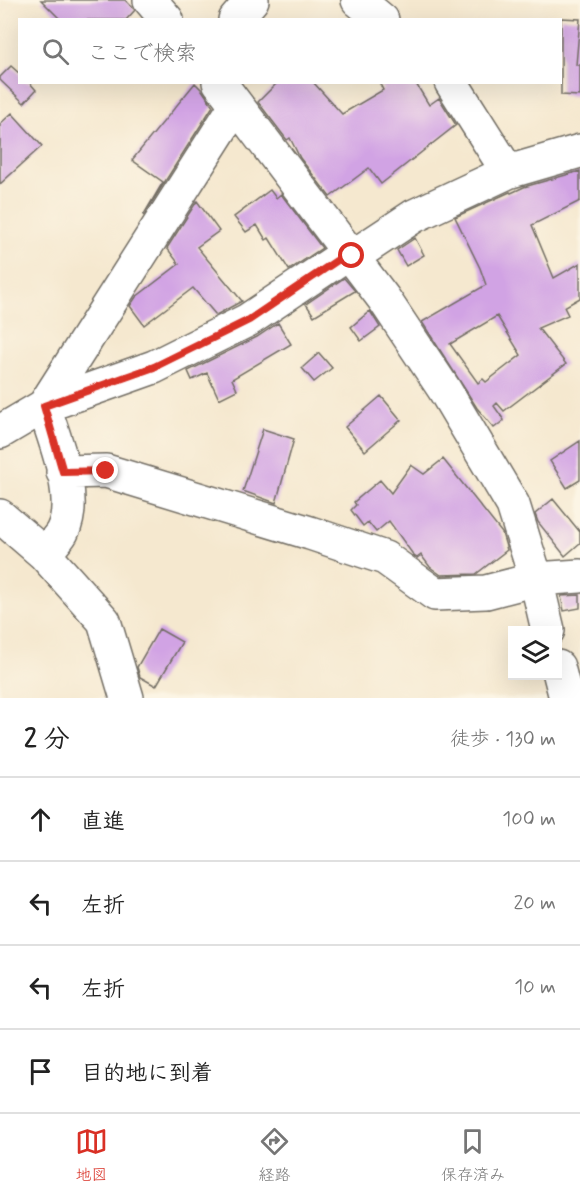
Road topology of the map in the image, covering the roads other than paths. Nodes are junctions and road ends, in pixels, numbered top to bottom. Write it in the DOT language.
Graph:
graph roads {
  1 [pos="150,0"];
  2 [pos="252,0"];
  3 [pos="358,0"];
  4 [pos="165,18"];
  5 [pos="237,18"];
  6 [pos="380,18"];
  7 [pos="452,84"];
  8 [pos="227,94"];
  9 [pos="576,160"];
  10 [pos="508,172"];
  11 [pos="350,255"];
  12 [pos="44,406"];
  13 [pos="0,432"];
  14 [pos="63,472"];
  15 [pos="0,516"];
  16 [pos="44,554"];
  17 [pos="580,576"];
  18 [pos="537,579"];
  19 [pos="547,626"];
  20 [pos="561,680"];
  21 [pos="127,698"];
  22 [pos="566,698"];
  1 -- 4 [label="street"];
  2 -- 5 [label="street"];
  3 -- 6 [label="street"];
  7 -- 10 [label="street"];
  8 -- 11 [label="street"];
  8 -- 12 [label="street"];
  9 -- 10 [label="street"];
  10 -- 11 [label="street"];
  11 -- 12 [label="street"];
  11 -- 18 [label="street"];
  12 -- 13 [label="street"];
  12 -- 14 [label="street"];
  14 -- 16 [label="street"];
  14 -- 18 [label="street"];
  15 -- 16 [label="street"];
  16 -- 21 [label="street"];
  17 -- 18 [label="street"];
  18 -- 19 [label="street"];
  20 -- 22 [label="street"];
}
